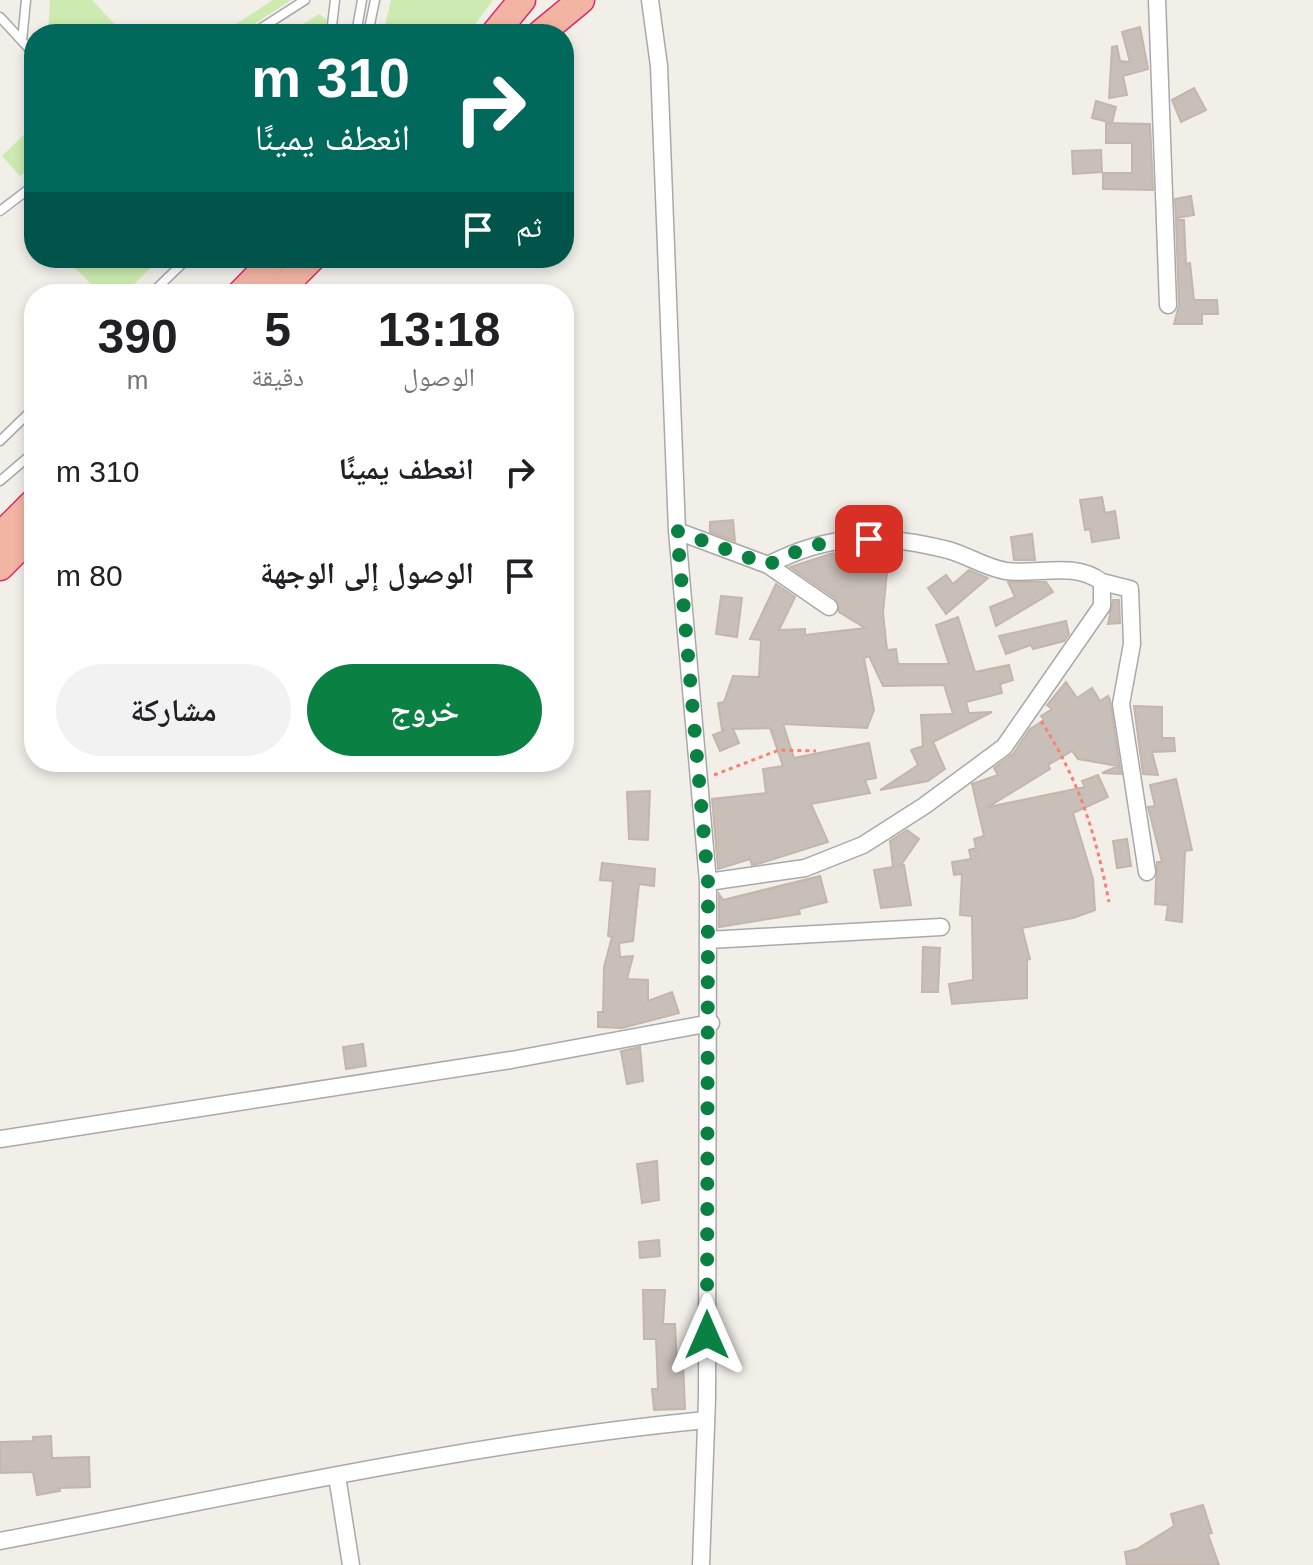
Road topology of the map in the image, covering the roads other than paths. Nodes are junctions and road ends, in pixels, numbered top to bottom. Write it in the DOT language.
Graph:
graph roads {
  1 [pos="26,0"];
  2 [pos="305,0"];
  3 [pos="335,0"];
  4 [pos="362,0"];
  5 [pos="375,0"];
  6 [pos="519,0"];
  7 [pos="581,0"];
  8 [pos="650,0"];
  9 [pos="1157,0"];
  10 [pos="0,17"];
  11 [pos="268,24"];
  12 [pos="332,24"];
  13 [pos="358,24"];
  14 [pos="370,24"];
  15 [pos="501,24"];
  16 [pos="552,24"];
  17 [pos="22,41"];
  18 [pos="24,193"];
  19 [pos="0,211"];
  20 [pos="178,268"];
  21 [pos="265,268"];
  22 [pos="302,268"];
  23 [pos="161,284"];
  24 [pos="250,284"];
  25 [pos="286,284"];
  26 [pos="1168,305"];
  27 [pos="24,418"];
  28 [pos="0,441"];
  29 [pos="24,461"];
  30 [pos="0,481"];
  31 [pos="24,512"];
  32 [pos="677,531"];
  33 [pos="0,536"];
  34 [pos="24,543"];
  35 [pos="768,565"];
  36 [pos="0,567"];
  37 [pos="1102,582"];
  38 [pos="829,607"];
  39 [pos="1147,872"];
  40 [pos="708,882"];
  41 [pos="941,927"];
  42 [pos="708,940"];
  43 [pos="709,1022"];
  44 [pos="0,1139"];
  45 [pos="706,1420"];
  46 [pos="337,1476"];
  47 [pos="0,1541"];
  48 [pos="351,1565"];
  49 [pos="701,1565"];
  1 -- 17 [label="lane"];
  2 -- 11 [label="lane"];
  3 -- 12 [label="lane"];
  4 -- 13 [label="lane"];
  5 -- 14 [label="lane"];
  6 -- 15 [label="highway"];
  7 -- 16 [label="highway"];
  8 -- 32 [label="street"];
  9 -- 26 [label="street"];
  10 -- 17 [label="lane"];
  18 -- 19 [label="lane"];
  20 -- 23 [label="lane"];
  21 -- 24 [label="highway"];
  22 -- 25 [label="highway"];
  27 -- 28 [label="lane"];
  29 -- 30 [label="lane"];
  31 -- 33 [label="highway"];
  32 -- 35 [label="street"];
  32 -- 40 [label="street"];
  34 -- 36 [label="highway"];
  35 -- 37 [label="street"];
  35 -- 38 [label="street"];
  37 -- 39 [label="street"];
  37 -- 40 [label="street"];
  40 -- 42 [label="street"];
  41 -- 42 [label="street"];
  42 -- 43 [label="street"];
  43 -- 44 [label="street"];
  43 -- 45 [label="street"];
  45 -- 46 [label="street"];
  45 -- 49 [label="street"];
  46 -- 47 [label="street"];
  46 -- 48 [label="street"];
}
